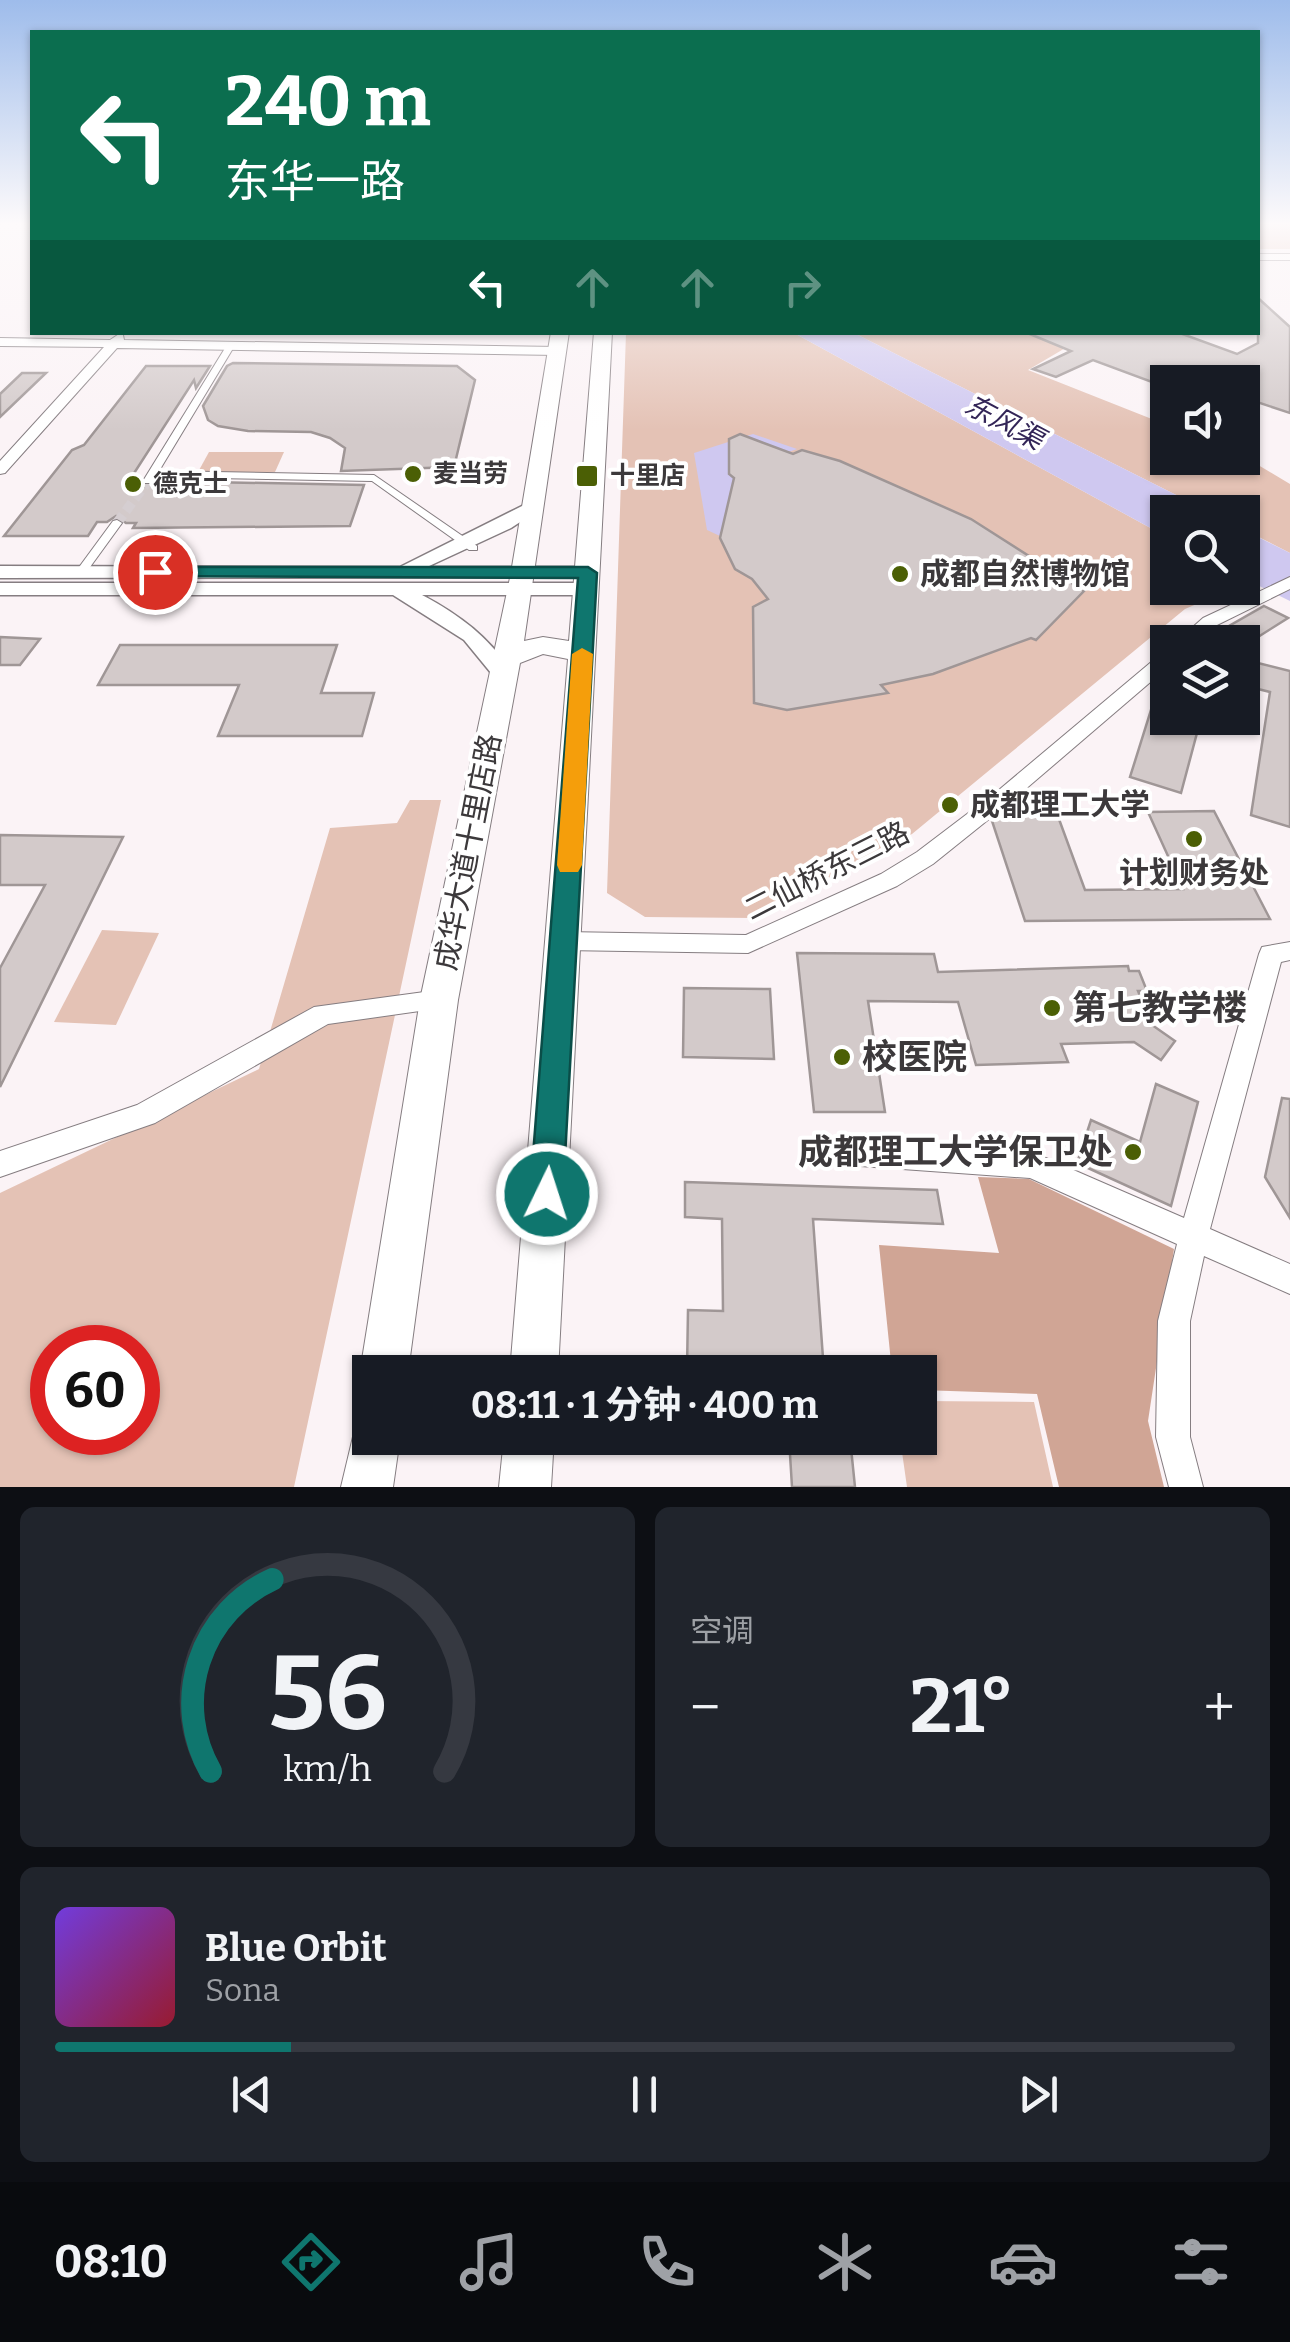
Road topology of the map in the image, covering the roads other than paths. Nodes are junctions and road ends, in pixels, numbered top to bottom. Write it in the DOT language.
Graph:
graph roads {
  1 [pos="604,335"];
  2 [pos="120,338"];
  3 [pos="0,342"];
  4 [pos="559,342"];
  5 [pos="231,345"];
  6 [pos="0,470"];
  7 [pos="534,505"];
  8 [pos="118,522"];
  9 [pos="469,545"];
  10 [pos="0,572"];
  11 [pos="81,572"];
  12 [pos="399,581"];
  13 [pos="523,581"];
  14 [pos="587,581"];
  15 [pos="1290,582"];
  16 [pos="0,589"];
  17 [pos="1205,625"];
  18 [pos="582,656"];
  19 [pos="504,667"];
  20 [pos="1150,673"];
  21 [pos="564,941"];
  22 [pos="1290,951"];
  23 [pos="438,1000"];
  24 [pos="818,1150"];
  25 [pos="0,1164"];
  26 [pos="1193,1237"];
  27 [pos="1290,1279"];
  28 [pos="386,1355"];
  29 [pos="535,1355"];
  30 [pos="372,1455"];
  31 [pos="528,1455"];
  32 [pos="367,1487"];
  33 [pos="525,1487"];
  34 [pos="1186,1487"];
  1 -- 14 [label="main road"];
  2 -- 3 [label="street"];
  2 -- 5 [label="street"];
  2 -- 6 [label="street"];
  4 -- 5 [label="street"];
  4 -- 7 [label="main road, 成华大道十里店路"];
  5 -- 9 [label="street"];
  7 -- 9 [label="street"];
  7 -- 13 [label="main road, 成华大道十里店路"];
  8 -- 11 [label="street"];
  9 -- 12 [label="street"];
  10 -- 11 [label="street"];
  11 -- 12 [label="street"];
  12 -- 13 [label="street"];
  12 -- 16 [label="street"];
  12 -- 19 [label="street"];
  13 -- 14 [label="street"];
  13 -- 19 [label="main road, 成华大道十里店路"];
  14 -- 18 [label="main road"];
  15 -- 17 [label="street"];
  18 -- 19 [label="main road"];
  18 -- 21 [label="main road"];
  19 -- 23 [label="main road, 成华大道十里店路"];
  20 -- 21 [label="street, 二仙桥东三路"];
  21 -- 29 [label="main road"];
  22 -- 26 [label="street"];
  23 -- 25 [label="street"];
  23 -- 28 [label="main road, 成华大道十里店路"];
  24 -- 26 [label="street"];
  26 -- 27 [label="street"];
  26 -- 34 [label="street"];
  30 -- 32 [label="main road"];
  31 -- 33 [label="main road"];
}
